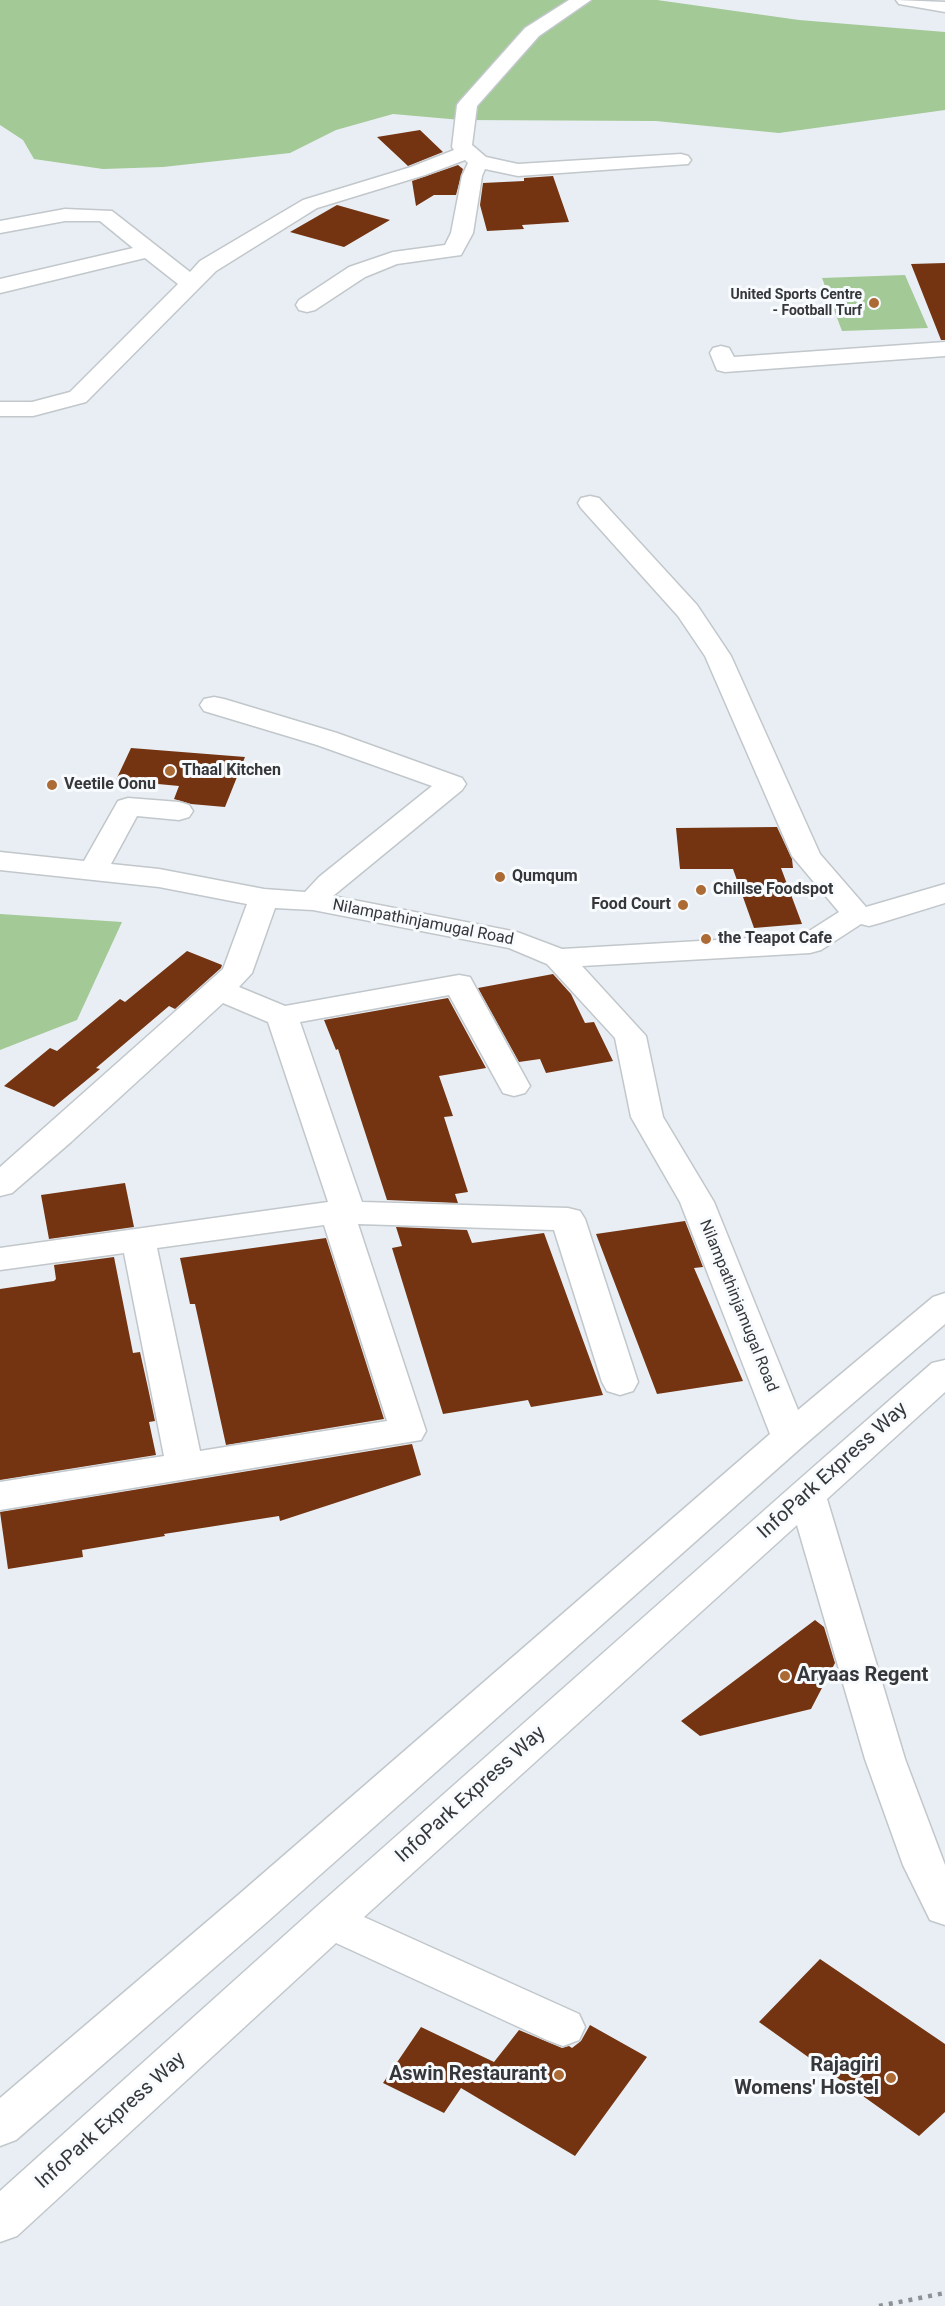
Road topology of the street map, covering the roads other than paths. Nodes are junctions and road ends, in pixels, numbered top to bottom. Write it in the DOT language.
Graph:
graph roads {
  1 [pos="582,0"];
  2 [pos="905,0"];
  3 [pos="945,7"];
  4 [pos="474,157"];
  5 [pos="681,160"];
  6 [pos="0,227"];
  7 [pos="150,250"];
  8 [pos="191,283"];
  9 [pos="0,286"];
  10 [pos="307,305"];
  11 [pos="945,349"];
  12 [pos="721,353"];
  13 [pos="0,409"];
  14 [pos="590,503"];
  15 [pos="214,705"];
  16 [pos="180,811"];
  17 [pos="0,861"];
  18 [pos="93,871"];
  19 [pos="945,893"];
  20 [pos="264,898"];
  21 [pos="313,901"];
  22 [pos="856,914"];
  23 [pos="558,958"];
  24 [pos="219,990"];
  25 [pos="282,1016"];
  26 [pos="514,1086"];
  27 [pos="0,1185"];
  28 [pos="343,1213"];
  29 [pos="138,1240"];
  30 [pos="0,1259"];
  31 [pos="945,1305"];
  32 [pos="945,1372"];
  33 [pos="620,1382"];
  34 [pos="790,1437"];
  35 [pos="185,1467"];
  36 [pos="807,1494"];
  37 [pos="0,1497"];
  38 [pos="934,1863"];
  39 [pos="945,1907"];
  40 [pos="330,1921"];
  41 [pos="563,2027"];
  42 [pos="0,2126"];
  43 [pos="0,2221"];
  1 -- 4 [label="street"];
  2 -- 3 [label="street"];
  4 -- 5 [label="street"];
  4 -- 8 [label="street"];
  4 -- 10 [label="street"];
  6 -- 7 [label="street"];
  7 -- 8 [label="street"];
  7 -- 9 [label="street"];
  8 -- 13 [label="street"];
  11 -- 12 [label="street"];
  14 -- 22 [label="street"];
  15 -- 21 [label="street"];
  16 -- 18 [label="street"];
  17 -- 18 [label="street, Nilampathinjamugal Road"];
  18 -- 20 [label="street, Nilampathinjamugal Road"];
  19 -- 22 [label="street"];
  20 -- 21 [label="street, Nilampathinjamugal Road"];
  20 -- 24 [label="street"];
  21 -- 23 [label="street, Nilampathinjamugal Road"];
  22 -- 23 [label="street"];
  23 -- 34 [label="street, Nilampathinjamugal Road"];
  24 -- 25 [label="street"];
  24 -- 27 [label="street"];
  25 -- 26 [label="street"];
  25 -- 28 [label="street"];
  28 -- 29 [label="street"];
  28 -- 33 [label="street"];
  28 -- 35 [label="street"];
  29 -- 30 [label="street"];
  29 -- 35 [label="street"];
  31 -- 34 [label="street"];
  32 -- 36 [label="street, InfoPark Express Way"];
  34 -- 42 [label="street"];
  35 -- 37 [label="street"];
  36 -- 38 [label="street"];
  36 -- 40 [label="street, InfoPark Express Way"];
  38 -- 39 [label="street"];
  40 -- 41 [label="street"];
  40 -- 43 [label="street, InfoPark Express Way"];
}
